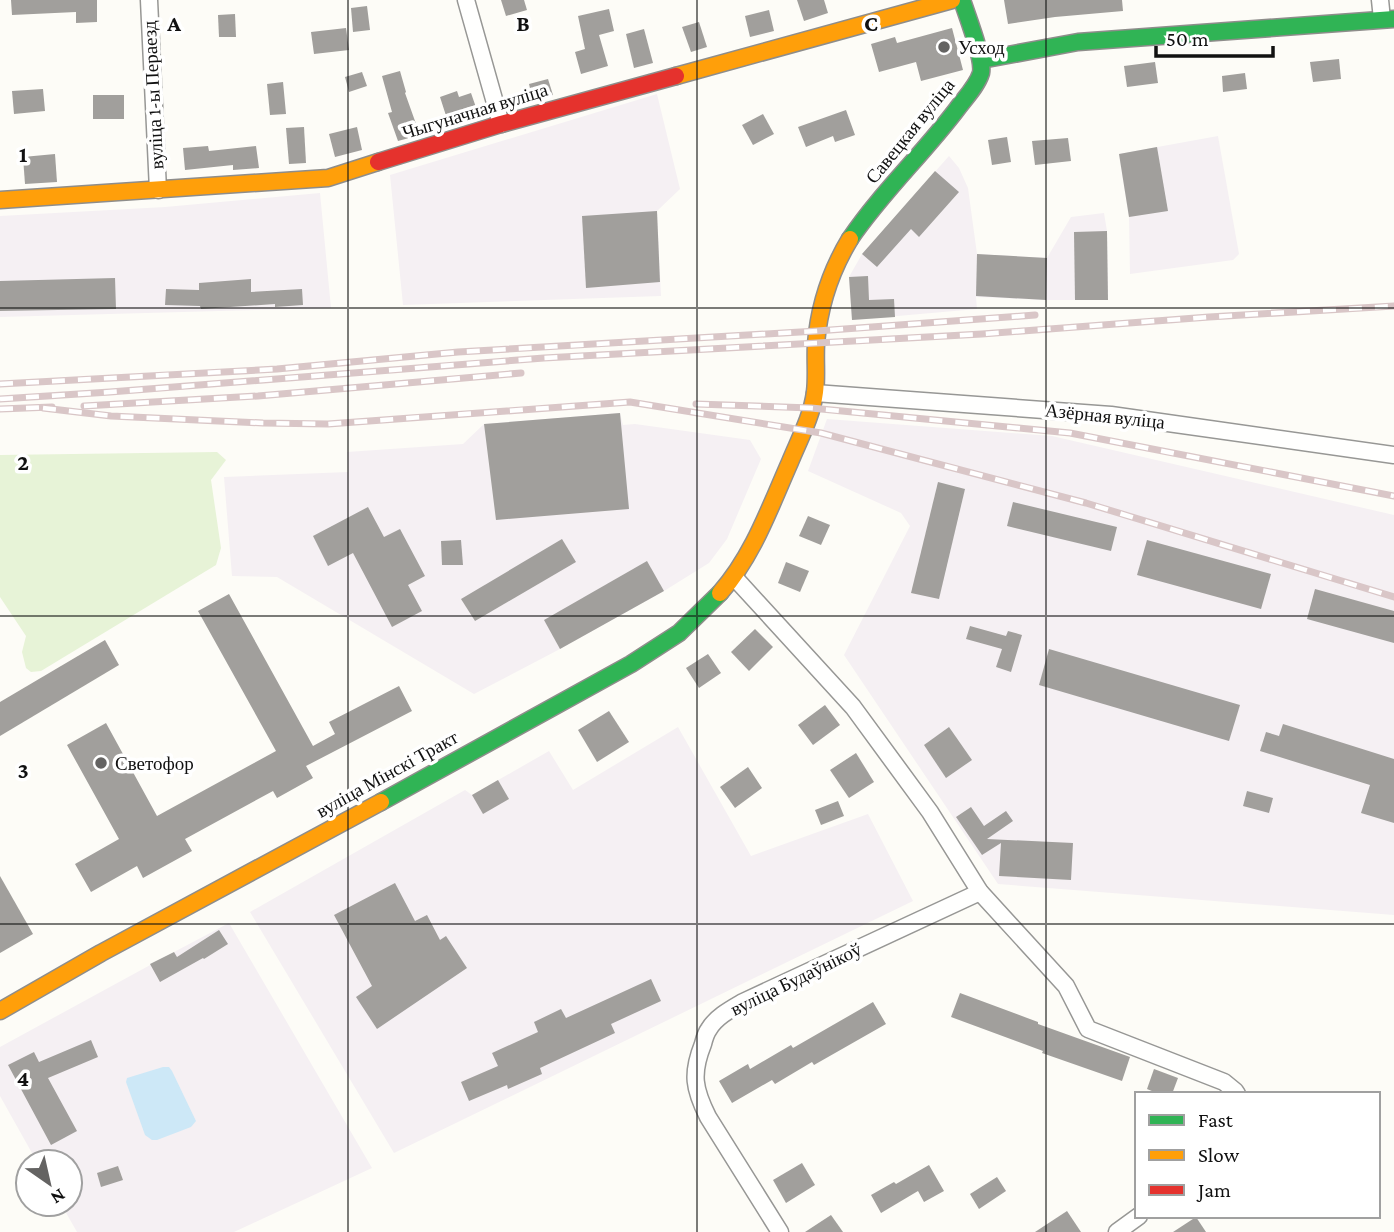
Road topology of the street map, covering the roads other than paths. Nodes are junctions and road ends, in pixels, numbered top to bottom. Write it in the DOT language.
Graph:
graph roads {
  1 [pos="149,0"];
  2 [pos="466,0"];
  3 [pos="952,0"];
  4 [pos="962,0"];
  5 [pos="1380,0"];
  6 [pos="1388,19"];
  7 [pos="981,60"];
  8 [pos="501,124"];
  9 [pos="158,190"];
  10 [pos="0,200"];
  11 [pos="815,393"];
  12 [pos="1394,455"];
  13 [pos="759,533"];
  14 [pos="734,577"];
  15 [pos="980,892"];
  16 [pos="0,1011"];
  17 [pos="1236,1092"];
  18 [pos="1136,1218"];
  19 [pos="780,1232"];
  20 [pos="1117,1232"];
  1 -- 9 [label="street, вуліца 1-ы Пераезд"];
  2 -- 8 [label="street"];
  3 -- 8 [label="street, Чыгуначная вуліца"];
  4 -- 7 [label="street"];
  5 -- 6 [label="street"];
  6 -- 7 [label="street"];
  7 -- 11 [label="street, Савецкая вуліца"];
  8 -- 9 [label="street, Чыгуначная вуліца"];
  9 -- 10 [label="street, Чыгуначная вуліца"];
  11 -- 12 [label="street, Азёрная вуліца"];
  11 -- 13 [label="street, Савецкая вуліца"];
  13 -- 14 [label="street, вуліца Мінскі Тракт"];
  14 -- 15 [label="street"];
  14 -- 16 [label="street, вуліца Мінскі Тракт"];
  15 -- 17 [label="street"];
  15 -- 19 [label="street, вуліца Будаўнікоў"];
  18 -- 20 [label="street"];
}
